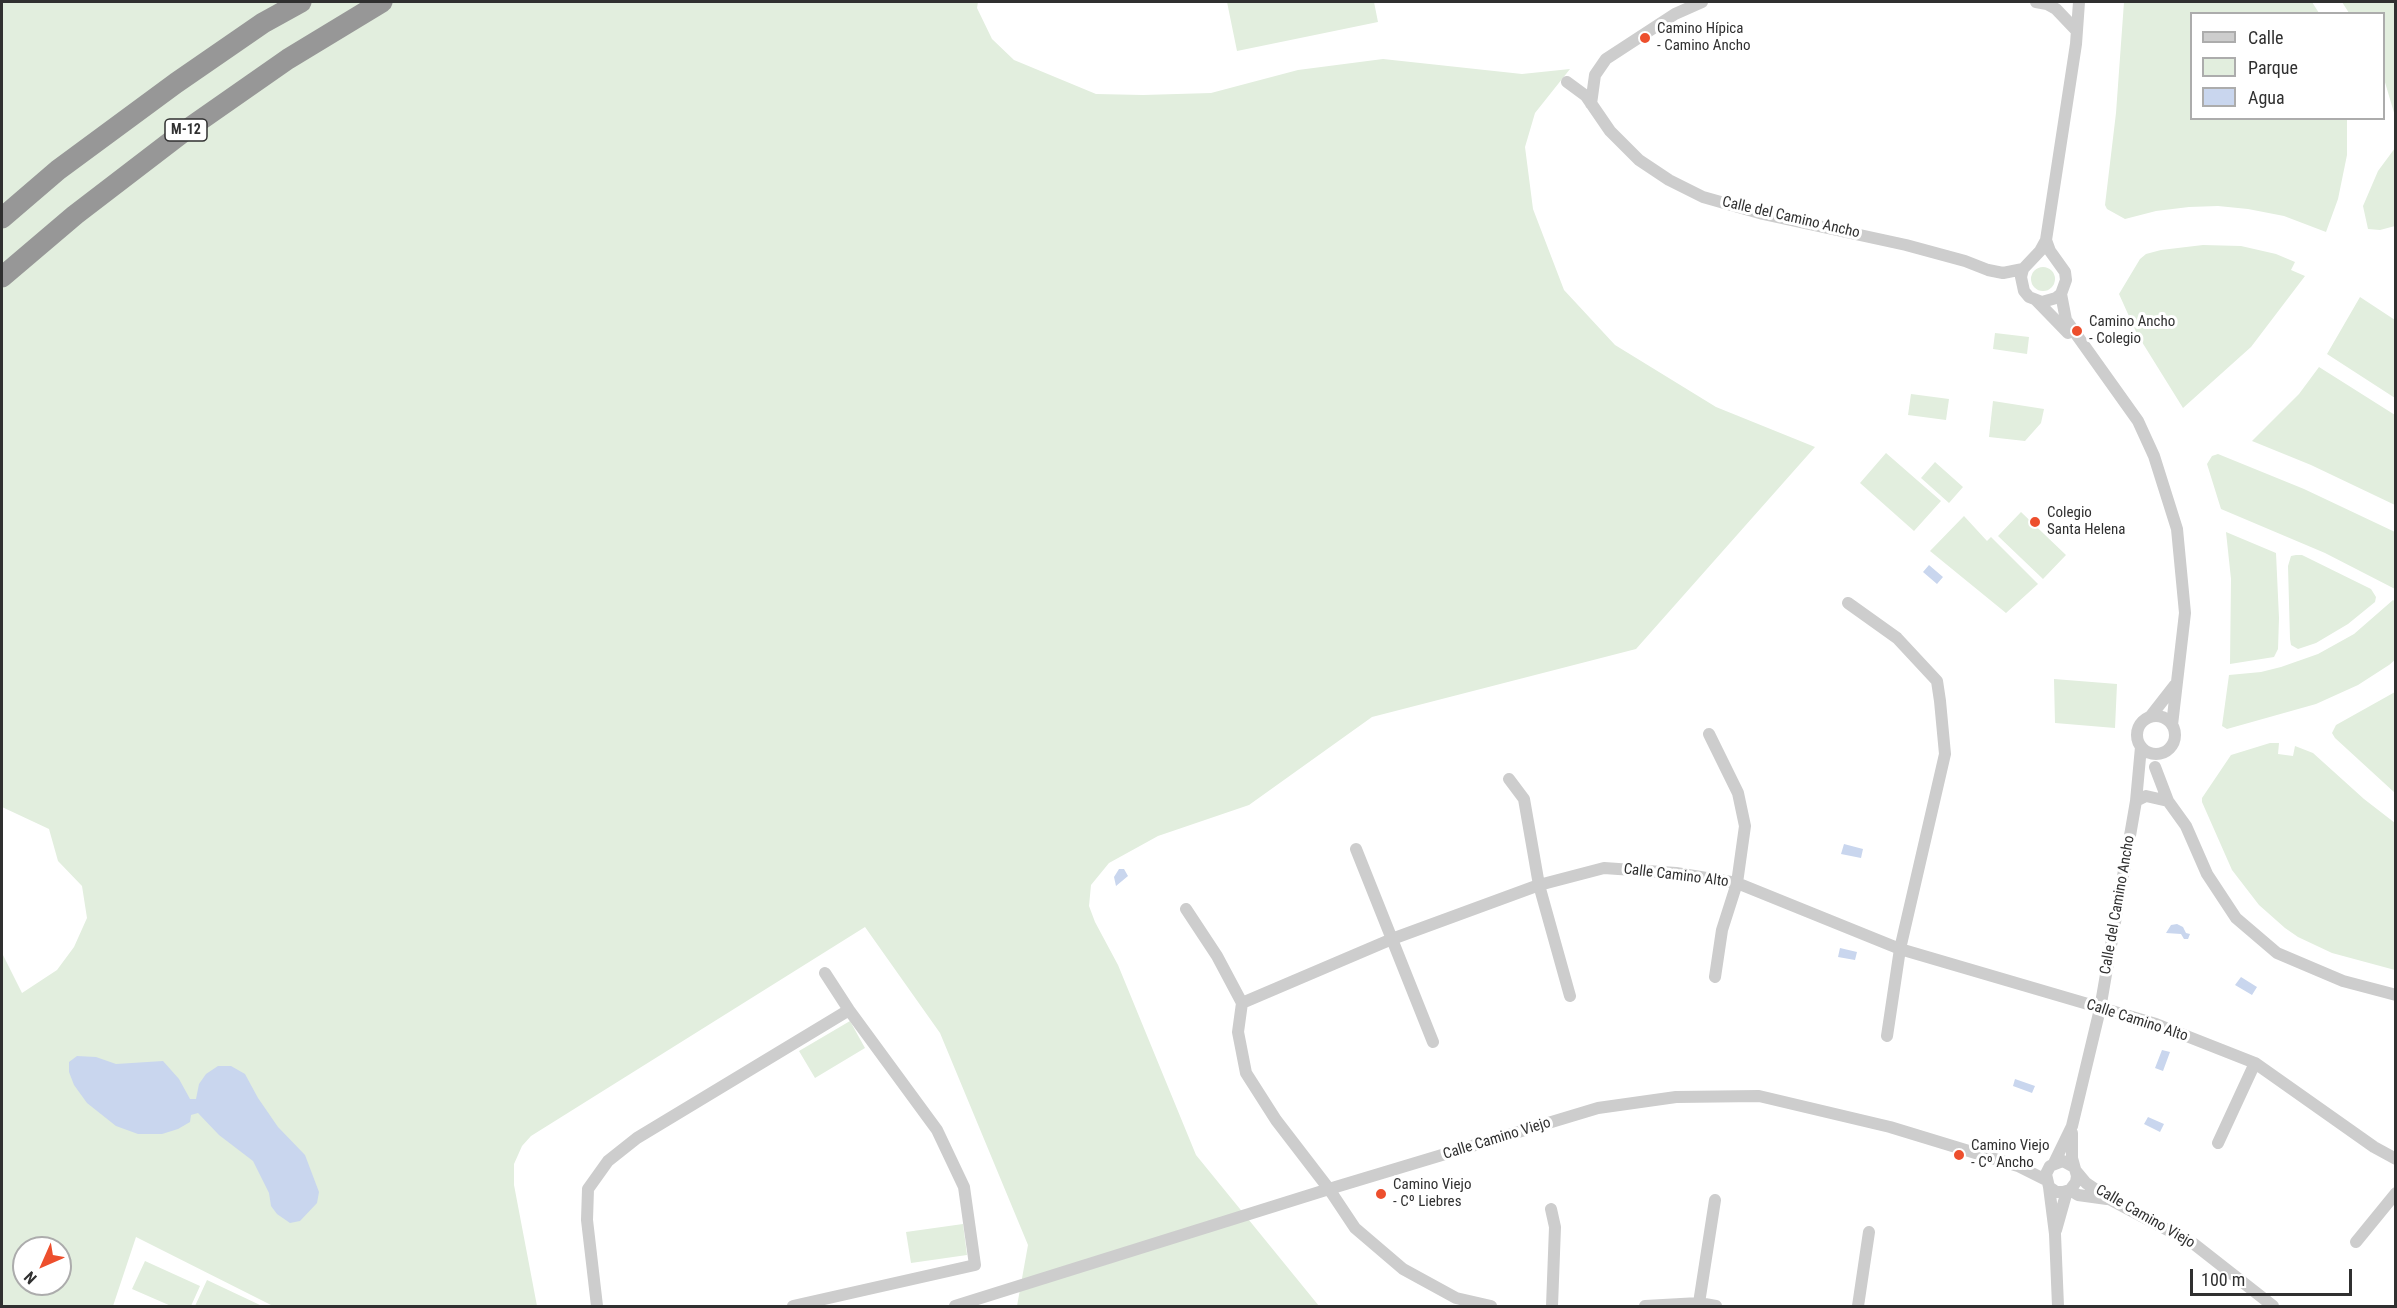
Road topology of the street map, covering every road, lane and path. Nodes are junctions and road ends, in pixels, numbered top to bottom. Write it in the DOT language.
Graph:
graph roads {
  1 [pos="301,2"];
  2 [pos="382,2"];
  3 [pos="1702,2"];
  4 [pos="2046,2"];
  5 [pos="2079,2"];
  6 [pos="2076,30"];
  7 [pos="1595,75"];
  8 [pos="1592,104"];
  9 [pos="2,218"];
  10 [pos="2046,240"];
  11 [pos="2033,259"];
  12 [pos="2055,260"];
  13 [pos="2023,269"];
  14 [pos="2,277"];
  15 [pos="2061,294"];
  16 [pos="2036,300"];
  17 [pos="2084,348"];
  18 [pos="1848,603"];
  19 [pos="2175,685"];
  20 [pos="2150,717"];
  21 [pos="2172,725"];
  22 [pos="1709,734"];
  23 [pos="2141,747"];
  24 [pos="2164,752"];
  25 [pos="2155,767"];
  26 [pos="1509,779"];
  27 [pos="2137,795"];
  28 [pos="2168,801"];
  29 [pos="1356,849"];
  30 [pos="1737,883"];
  31 [pos="1539,885"];
  32 [pos="1186,909"];
  33 [pos="1392,939"];
  34 [pos="1900,949"];
  35 [pos="825,973"];
  36 [pos="1716,977"];
  37 [pos="2396,995"];
  38 [pos="1570,996"];
  39 [pos="1242,1003"];
  40 [pos="2100,1009"];
  41 [pos="849,1010"];
  42 [pos="1887,1036"];
  43 [pos="1433,1042"];
  44 [pos="2255,1064"];
  45 [pos="2072,1126"];
  46 [pos="2218,1143"];
  47 [pos="2396,1159"];
  48 [pos="2052,1164"];
  49 [pos="2018,1166"];
  50 [pos="2074,1169"];
  51 [pos="2047,1183"];
  52 [pos="1329,1189"];
  53 [pos="2069,1191"];
  54 [pos="2396,1193"];
  55 [pos="1715,1200"];
  56 [pos="2111,1200"];
  57 [pos="1551,1209"];
  58 [pos="1869,1232"];
  59 [pos="2055,1234"];
  60 [pos="2356,1242"];
  61 [pos="1699,1303"];
  62 [pos="597,1306"];
  63 [pos="793,1306"];
  64 [pos="956,1306"];
  65 [pos="1491,1306"];
  66 [pos="1552,1306"];
  67 [pos="1645,1306"];
  68 [pos="1716,1306"];
  69 [pos="1858,1306"];
  70 [pos="2058,1306"];
  71 [pos="2272,1306"];
  1 -- 9 [label="highway, M-12"];
  2 -- 14 [label="highway, M-12"];
  3 -- 7 [label="street"];
  4 -- 6 [label="street"];
  5 -- 6 [label="street"];
  6 -- 10 [label="street"];
  7 -- 8 [label="street"];
  7 -- 8 [label="street, Calle del Camino Ancho"];
  8 -- 13 [label="street, Calle del Camino Ancho"];
  10 -- 11 [label="street"];
  10 -- 12 [label="street"];
  11 -- 12 [label="street"];
  11 -- 13 [label="street"];
  12 -- 15 [label="street"];
  13 -- 16 [label="street"];
  15 -- 16 [label="street"];
  15 -- 17 [label="street"];
  16 -- 17 [label="street"];
  17 -- 19 [label="street"];
  18 -- 34 [label="street"];
  19 -- 20 [label="street"];
  19 -- 21 [label="street"];
  20 -- 21 [label="street"];
  20 -- 23 [label="street"];
  21 -- 24 [label="street"];
  22 -- 30 [label="street"];
  23 -- 24 [label="street"];
  23 -- 27 [label="street, Calle del Camino Ancho"];
  24 -- 25 [label="street, Calle del Camino Ancho"];
  25 -- 27 [label="street, Calle del Camino Ancho"];
  25 -- 28 [label="street"];
  26 -- 31 [label="street"];
  27 -- 28 [label="street"];
  27 -- 40 [label="street, Calle del Camino Ancho"];
  28 -- 37 [label="street"];
  29 -- 33 [label="street"];
  30 -- 31 [label="street, Calle Camino Alto"];
  30 -- 34 [label="street, Calle Camino Alto"];
  30 -- 36 [label="street"];
  31 -- 33 [label="street, Calle Camino Alto"];
  31 -- 38 [label="street"];
  32 -- 39 [label="street"];
  33 -- 39 [label="street, Calle Camino Alto"];
  33 -- 43 [label="street"];
  34 -- 40 [label="street, Calle Camino Alto"];
  34 -- 42 [label="street"];
  35 -- 41 [label="street"];
  39 -- 52 [label="street"];
  40 -- 44 [label="street, Calle Camino Alto"];
  40 -- 45 [label="street, Calle del Camino Ancho"];
  41 -- 62 [label="street"];
  41 -- 63 [label="street"];
  44 -- 46 [label="street"];
  44 -- 47 [label="street, Calle Camino Alto"];
  45 -- 48 [label="street, Calle del Camino Ancho"];
  45 -- 50 [label="street, Calle del Camino Ancho"];
  48 -- 49 [label="street"];
  48 -- 50 [label="street"];
  48 -- 51 [label="street"];
  49 -- 51 [label="street, Calle Camino Viejo"];
  49 -- 52 [label="street, Calle Camino Viejo"];
  50 -- 53 [label="street"];
  50 -- 56 [label="street, Calle Camino Viejo"];
  51 -- 53 [label="street"];
  51 -- 59 [label="street"];
  52 -- 64 [label="street, Calle Camino Viejo"];
  52 -- 65 [label="street"];
  53 -- 56 [label="street"];
  53 -- 59 [label="street"];
  54 -- 60 [label="street"];
  55 -- 61 [label="street"];
  56 -- 71 [label="street, Calle Camino Viejo"];
  57 -- 66 [label="street"];
  58 -- 69 [label="street"];
  59 -- 70 [label="street"];
  61 -- 67 [label="street"];
  61 -- 68 [label="street"];
}
